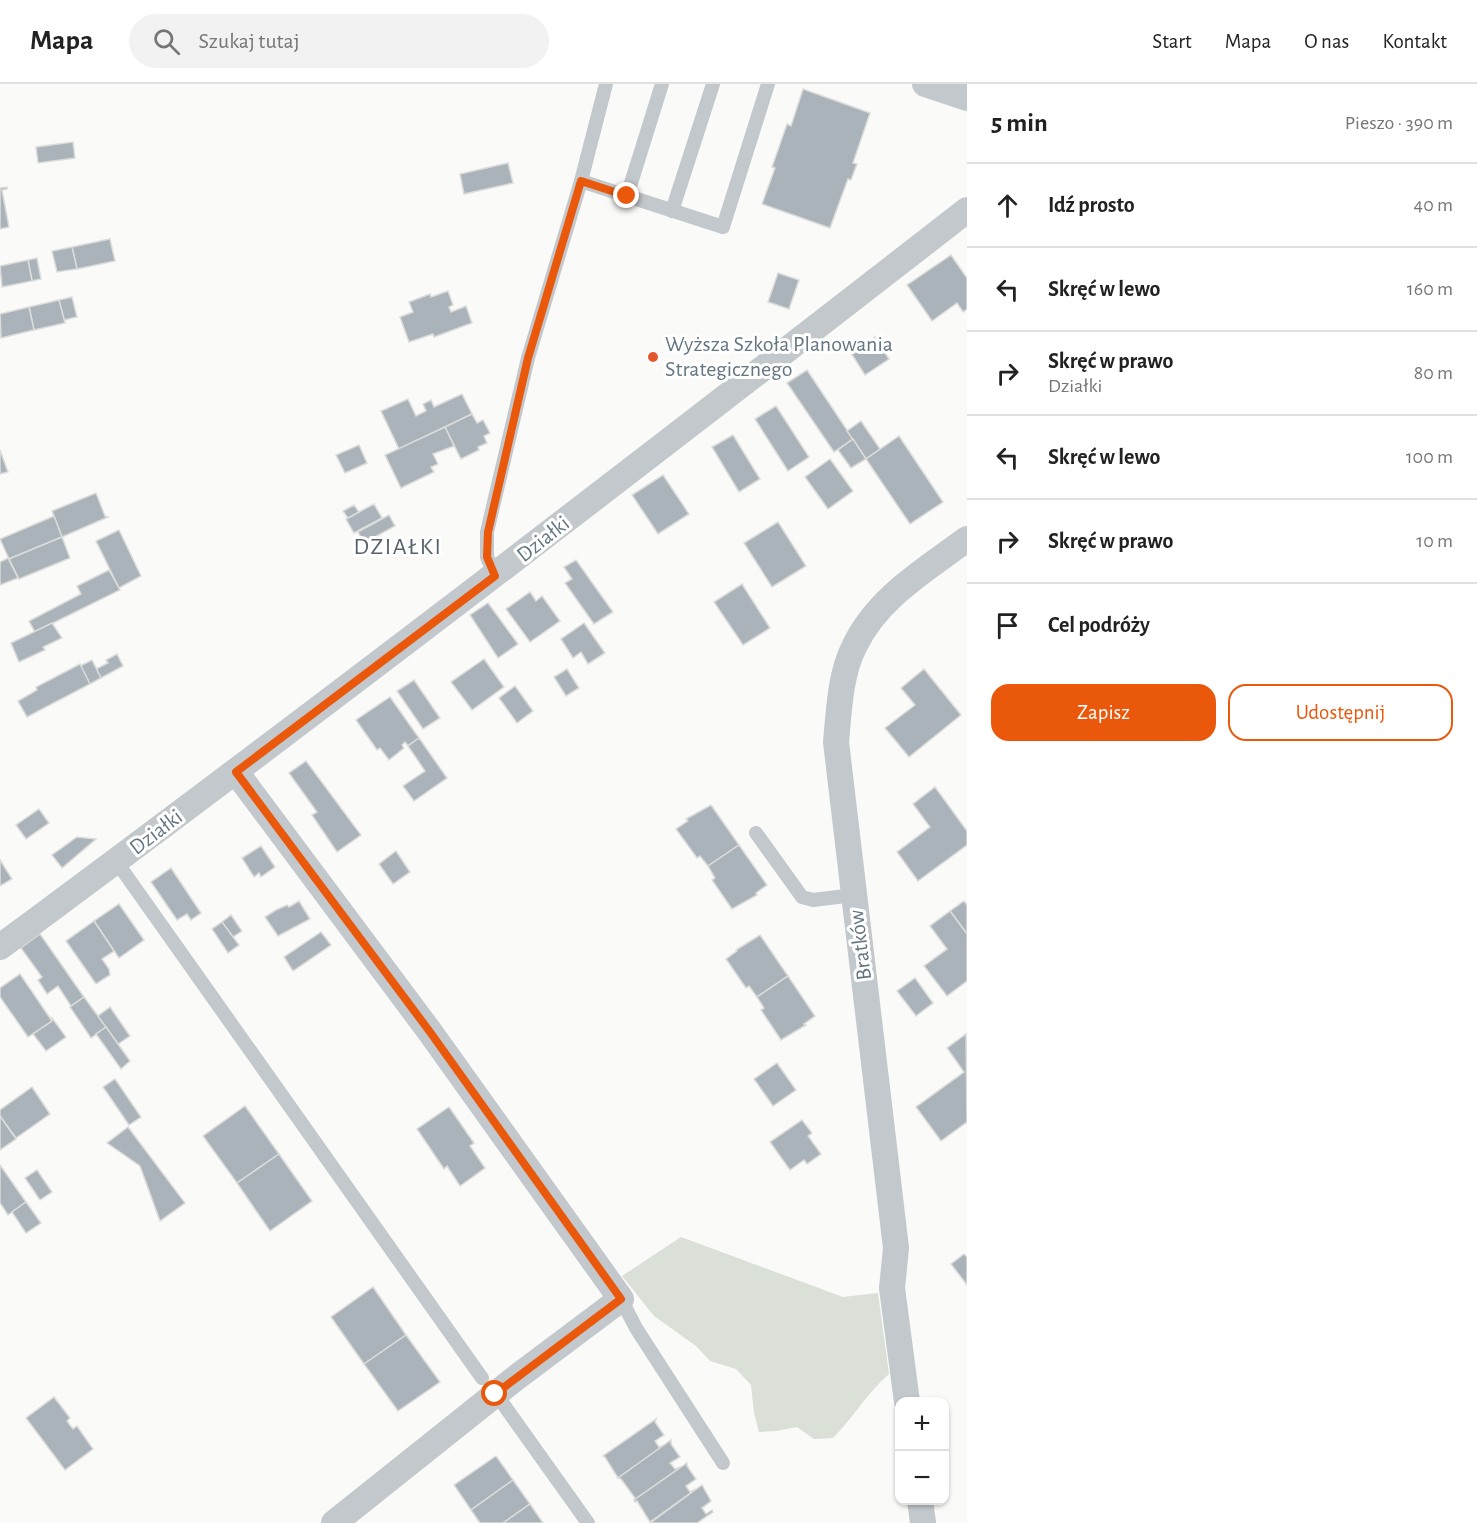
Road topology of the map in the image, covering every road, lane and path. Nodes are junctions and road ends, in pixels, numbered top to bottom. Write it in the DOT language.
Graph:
graph roads {
  1 [pos="606,84"];
  2 [pos="662,84"];
  3 [pos="712,84"];
  4 [pos="768,84"];
  5 [pos="925,84"];
  6 [pos="967,99"];
  7 [pos="581,181"];
  8 [pos="627,196"];
  9 [pos="967,210"];
  10 [pos="672,211"];
  11 [pos="967,539"];
  12 [pos="495,576"];
  13 [pos="236,772"];
  14 [pos="756,833"];
  15 [pos="116,861"];
  16 [pos="854,895"];
  17 [pos="0,947"];
  18 [pos="621,1299"];
  19 [pos="489,1386"];
  20 [pos="906,1397"];
  21 [pos="723,1463"];
  22 [pos="921,1505"];
  23 [pos="334,1523"];
  24 [pos="588,1523"];
  25 [pos="923,1523"];
  1 -- 7 [label="lane"];
  2 -- 8 [label="lane"];
  3 -- 10 [label="lane"];
  4 -- 10 [label="lane"];
  5 -- 6 [label="street"];
  7 -- 8 [label="lane"];
  7 -- 12 [label="lane"];
  8 -- 10 [label="lane"];
  9 -- 12 [label="street, Działki"];
  11 -- 16 [label="street, Bratków"];
  12 -- 13 [label="street, Działki"];
  13 -- 15 [label="street, Działki"];
  13 -- 18 [label="street"];
  14 -- 16 [label="lane"];
  15 -- 17 [label="street, Działki"];
  15 -- 19 [label="lane"];
  16 -- 20 [label="street, Bratków"];
  18 -- 19 [label="street"];
  18 -- 21 [label="lane"];
  19 -- 23 [label="street"];
  19 -- 24 [label="lane"];
  22 -- 25 [label="street"];
}
